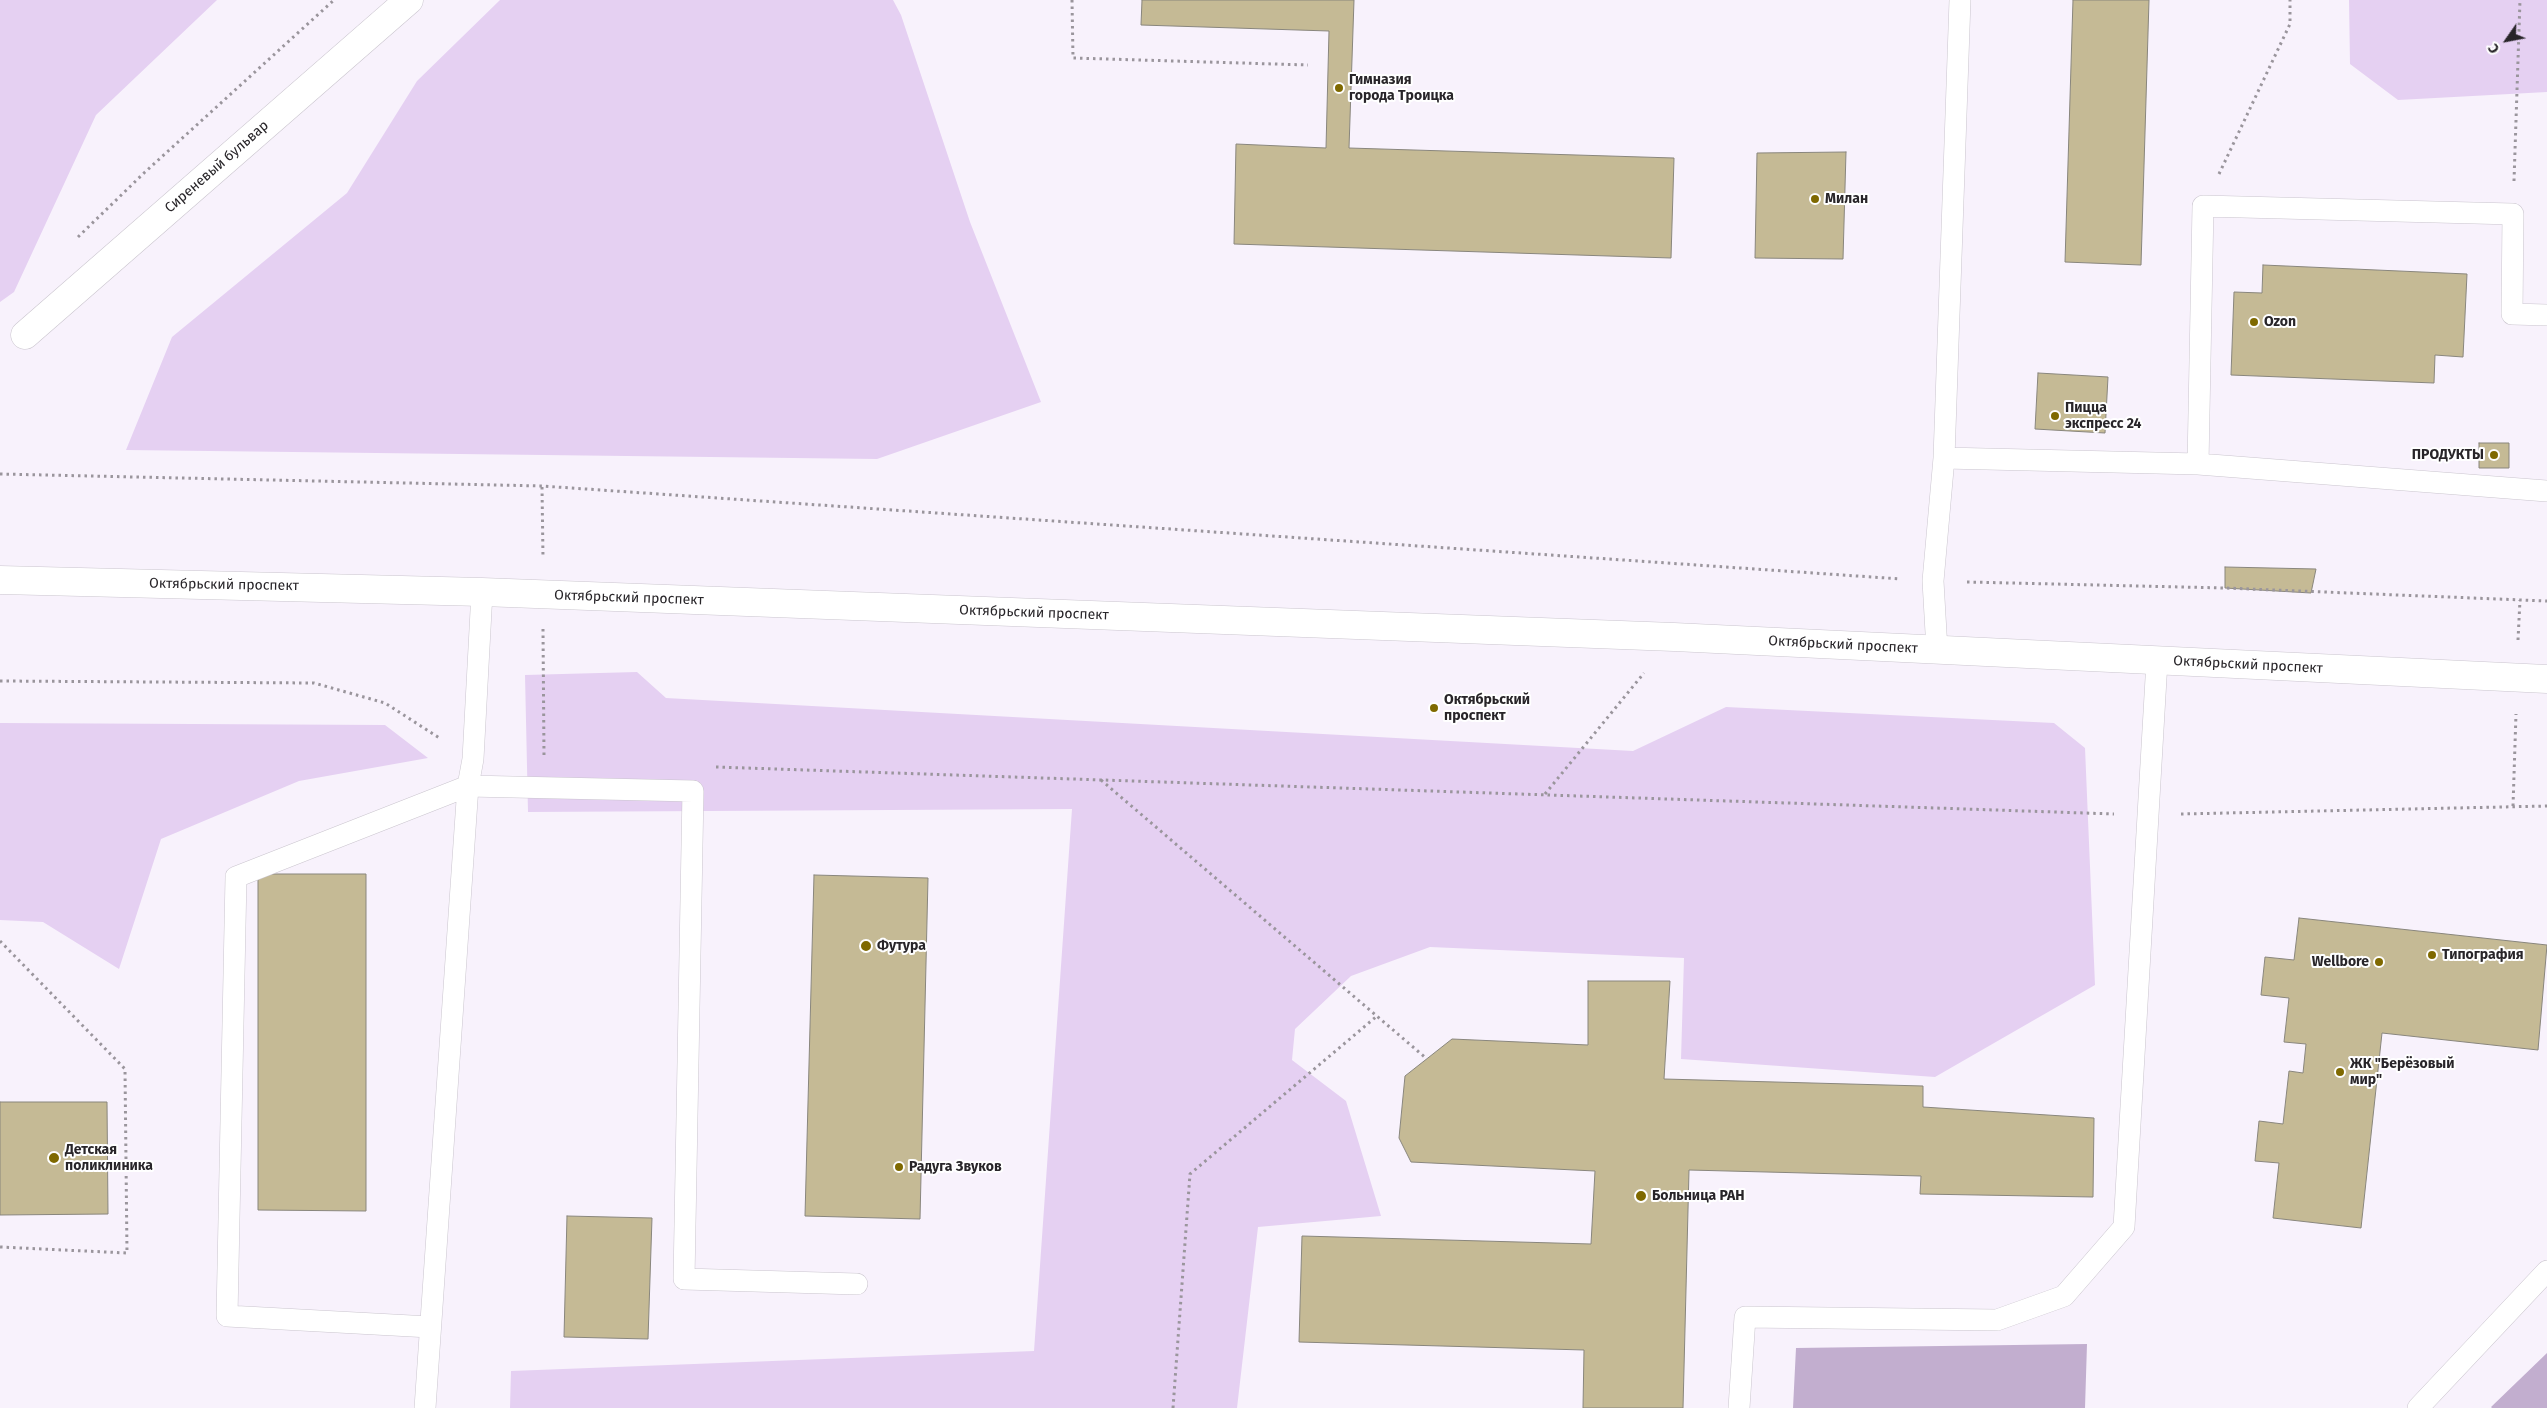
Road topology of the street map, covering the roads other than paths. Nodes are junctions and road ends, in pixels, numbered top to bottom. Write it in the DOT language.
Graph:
graph roads {
  1 [pos="409,0"];
  2 [pos="1960,0"];
  3 [pos="2547,315"];
  4 [pos="25,335"];
  5 [pos="1944,458"];
  6 [pos="2198,464"];
  7 [pos="2547,491"];
  8 [pos="0,580"];
  9 [pos="482,592"];
  10 [pos="1937,650"];
  11 [pos="2157,661"];
  12 [pos="2547,679"];
  13 [pos="468,786"];
  14 [pos="2547,1271"];
  15 [pos="857,1284"];
  16 [pos="430,1327"];
  17 [pos="425,1408"];
  18 [pos="1739,1408"];
  19 [pos="2418,1408"];
  1 -- 4 [label="main road, Сиреневый бульвар"];
  2 -- 5 [label="lane"];
  3 -- 6 [label="lane"];
  5 -- 6 [label="lane"];
  5 -- 10 [label="lane"];
  6 -- 7 [label="lane"];
  8 -- 9 [label="main road, Октябрьский проспект"];
  9 -- 10 [label="main road, Октябрьский проспект"];
  9 -- 13 [label="lane"];
  10 -- 11 [label="main road, Октябрьский проспект"];
  11 -- 12 [label="main road, Октябрьский проспект"];
  11 -- 18 [label="lane"];
  13 -- 15 [label="lane"];
  13 -- 16 [label="lane"];
  13 -- 16 [label="lane"];
  14 -- 19 [label="lane"];
  16 -- 17 [label="lane"];
}
